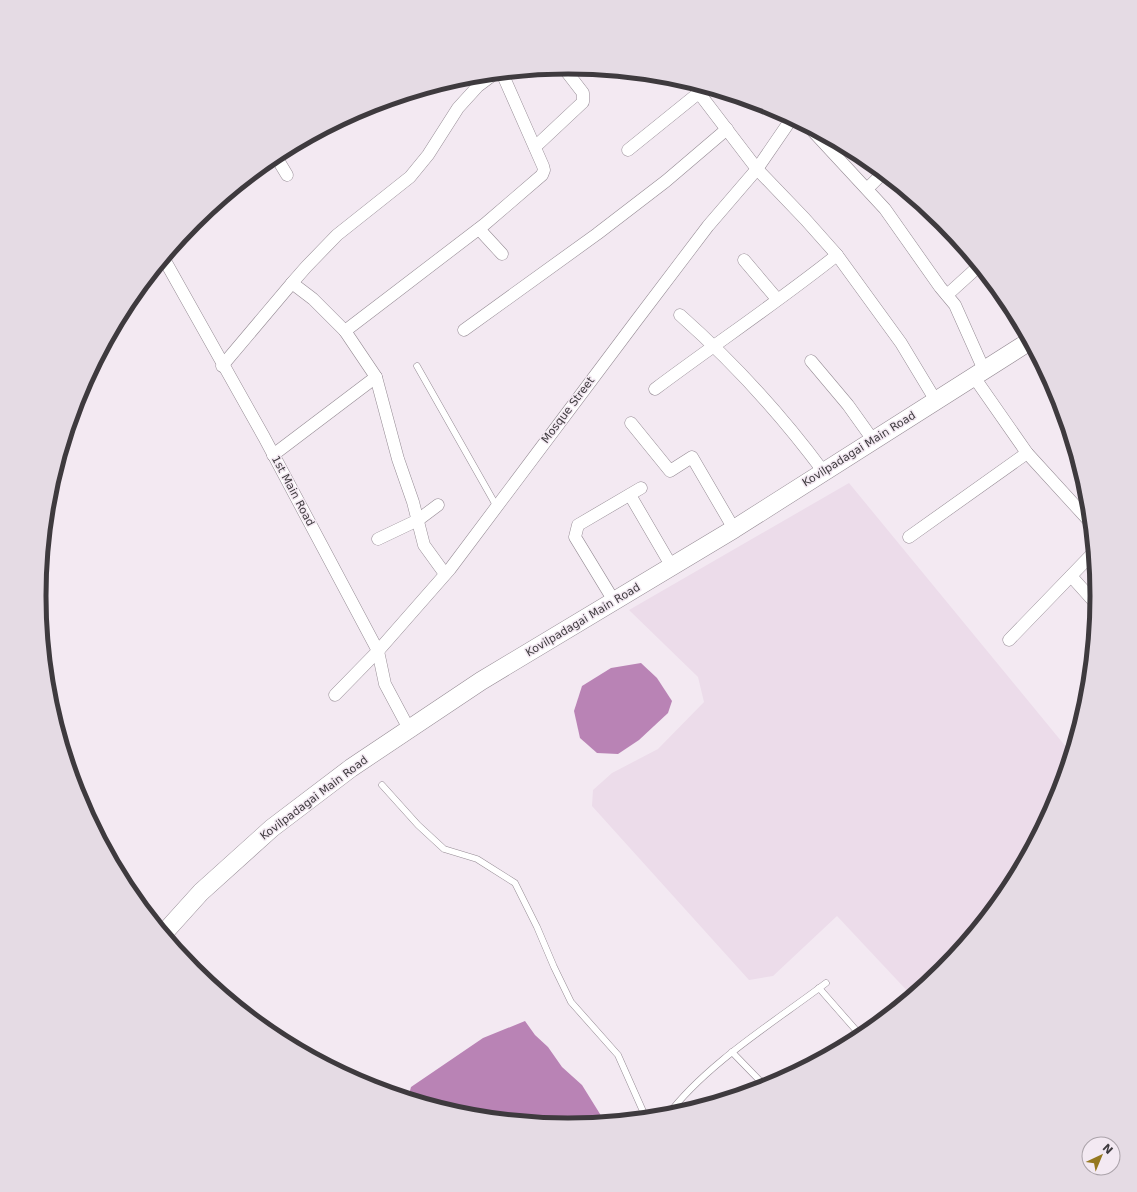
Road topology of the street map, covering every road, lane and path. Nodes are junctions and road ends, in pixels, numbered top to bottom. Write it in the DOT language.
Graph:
graph roads {
  1 [pos="568,74"];
  2 [pos="504,78"];
  3 [pos="485,81"];
  4 [pos="702,90"];
  5 [pos="789,122"];
  6 [pos="727,130"];
  7 [pos="819,138"];
  8 [pos="535,147"];
  9 [pos="628,150"];
  10 [pos="279,161"];
  11 [pos="757,168"];
  12 [pos="288,175"];
  13 [pos="880,176"];
  14 [pos="867,189"];
  15 [pos="479,229"];
  16 [pos="502,254"];
  17 [pos="837,255"];
  18 [pos="744,260"];
  19 [pos="167,263"];
  20 [pos="976,269"];
  21 [pos="292,283"];
  22 [pos="947,295"];
  23 [pos="777,299"];
  24 [pos="680,315"];
  25 [pos="464,330"];
  26 [pos="345,331"];
  27 [pos="1026,344"];
  28 [pos="714,345"];
  29 [pos="811,361"];
  30 [pos="222,366"];
  31 [pos="416,366"];
  32 [pos="979,374"];
  33 [pos="376,377"];
  34 [pos="655,390"];
  35 [pos="936,401"];
  36 [pos="631,423"];
  37 [pos="873,440"];
  38 [pos="1027,453"];
  39 [pos="273,454"];
  40 [pos="823,471"];
  41 [pos="641,488"];
  42 [pos="630,495"];
  43 [pos="438,504"];
  44 [pos="497,507"];
  45 [pos="1085,516"];
  46 [pos="418,520"];
  47 [pos="734,529"];
  48 [pos="909,537"];
  49 [pos="378,540"];
  50 [pos="1090,557"];
  51 [pos="672,567"];
  52 [pos="446,574"];
  53 [pos="1071,576"];
  54 [pos="1091,598"];
  55 [pos="614,602"];
  56 [pos="1009,640"];
  57 [pos="378,651"];
  58 [pos="335,695"];
  59 [pos="409,729"];
  60 [pos="382,785"];
  61 [pos="167,930"];
  62 [pos="826,983"];
  63 [pos="819,988"];
  64 [pos="857,1031"];
  65 [pos="732,1052"];
  66 [pos="761,1082"];
  67 [pos="673,1107"];
  68 [pos="644,1113"];
  1 -- 8 [label="street"];
  2 -- 8 [label="street"];
  3 -- 21 [label="street"];
  4 -- 6 [label="street"];
  4 -- 9 [label="street"];
  5 -- 11 [label="street, Mosque Street"];
  6 -- 11 [label="street"];
  6 -- 25 [label="street"];
  7 -- 14 [label="street"];
  8 -- 15 [label="street"];
  10 -- 12 [label="street"];
  11 -- 17 [label="street"];
  11 -- 44 [label="street, Mosque Street"];
  13 -- 14 [label="street"];
  14 -- 22 [label="street"];
  15 -- 16 [label="street"];
  15 -- 26 [label="street"];
  17 -- 23 [label="street"];
  17 -- 35 [label="street"];
  18 -- 23 [label="street"];
  19 -- 30 [label="street, 1st Main Road"];
  20 -- 22 [label="street"];
  21 -- 26 [label="street"];
  21 -- 30 [label="street"];
  22 -- 32 [label="street"];
  23 -- 28 [label="street"];
  24 -- 28 [label="street"];
  26 -- 33 [label="street"];
  27 -- 32 [label="main road, Kovilpadagai Main Road"];
  28 -- 34 [label="street"];
  28 -- 40 [label="street"];
  29 -- 37 [label="street"];
  30 -- 39 [label="street, 1st Main Road"];
  31 -- 44 [label="lane"];
  32 -- 35 [label="main road, Kovilpadagai Main Road"];
  32 -- 38 [label="street"];
  33 -- 39 [label="street"];
  33 -- 46 [label="street"];
  35 -- 37 [label="main road, Kovilpadagai Main Road"];
  36 -- 47 [label="street"];
  37 -- 40 [label="main road, Kovilpadagai Main Road"];
  38 -- 45 [label="street"];
  38 -- 48 [label="street"];
  39 -- 57 [label="street, 1st Main Road"];
  40 -- 47 [label="main road, Kovilpadagai Main Road"];
  41 -- 42 [label="street"];
  42 -- 51 [label="street"];
  42 -- 55 [label="street"];
  43 -- 46 [label="street"];
  44 -- 52 [label="street, Mosque Street"];
  46 -- 49 [label="street"];
  46 -- 52 [label="street"];
  47 -- 51 [label="main road, Kovilpadagai Main Road"];
  50 -- 53 [label="street"];
  51 -- 55 [label="main road, Kovilpadagai Main Road"];
  52 -- 57 [label="street, Mosque Street"];
  53 -- 54 [label="street"];
  53 -- 56 [label="street"];
  55 -- 59 [label="main road, Kovilpadagai Main Road"];
  57 -- 58 [label="street, Mosque Street"];
  57 -- 59 [label="street, 1st Main Road"];
  59 -- 61 [label="main road, Kovilpadagai Main Road"];
  60 -- 68 [label="lane"];
  62 -- 63 [label="lane"];
  63 -- 64 [label="lane"];
  63 -- 65 [label="lane"];
  65 -- 66 [label="lane"];
  65 -- 67 [label="lane"];
}
